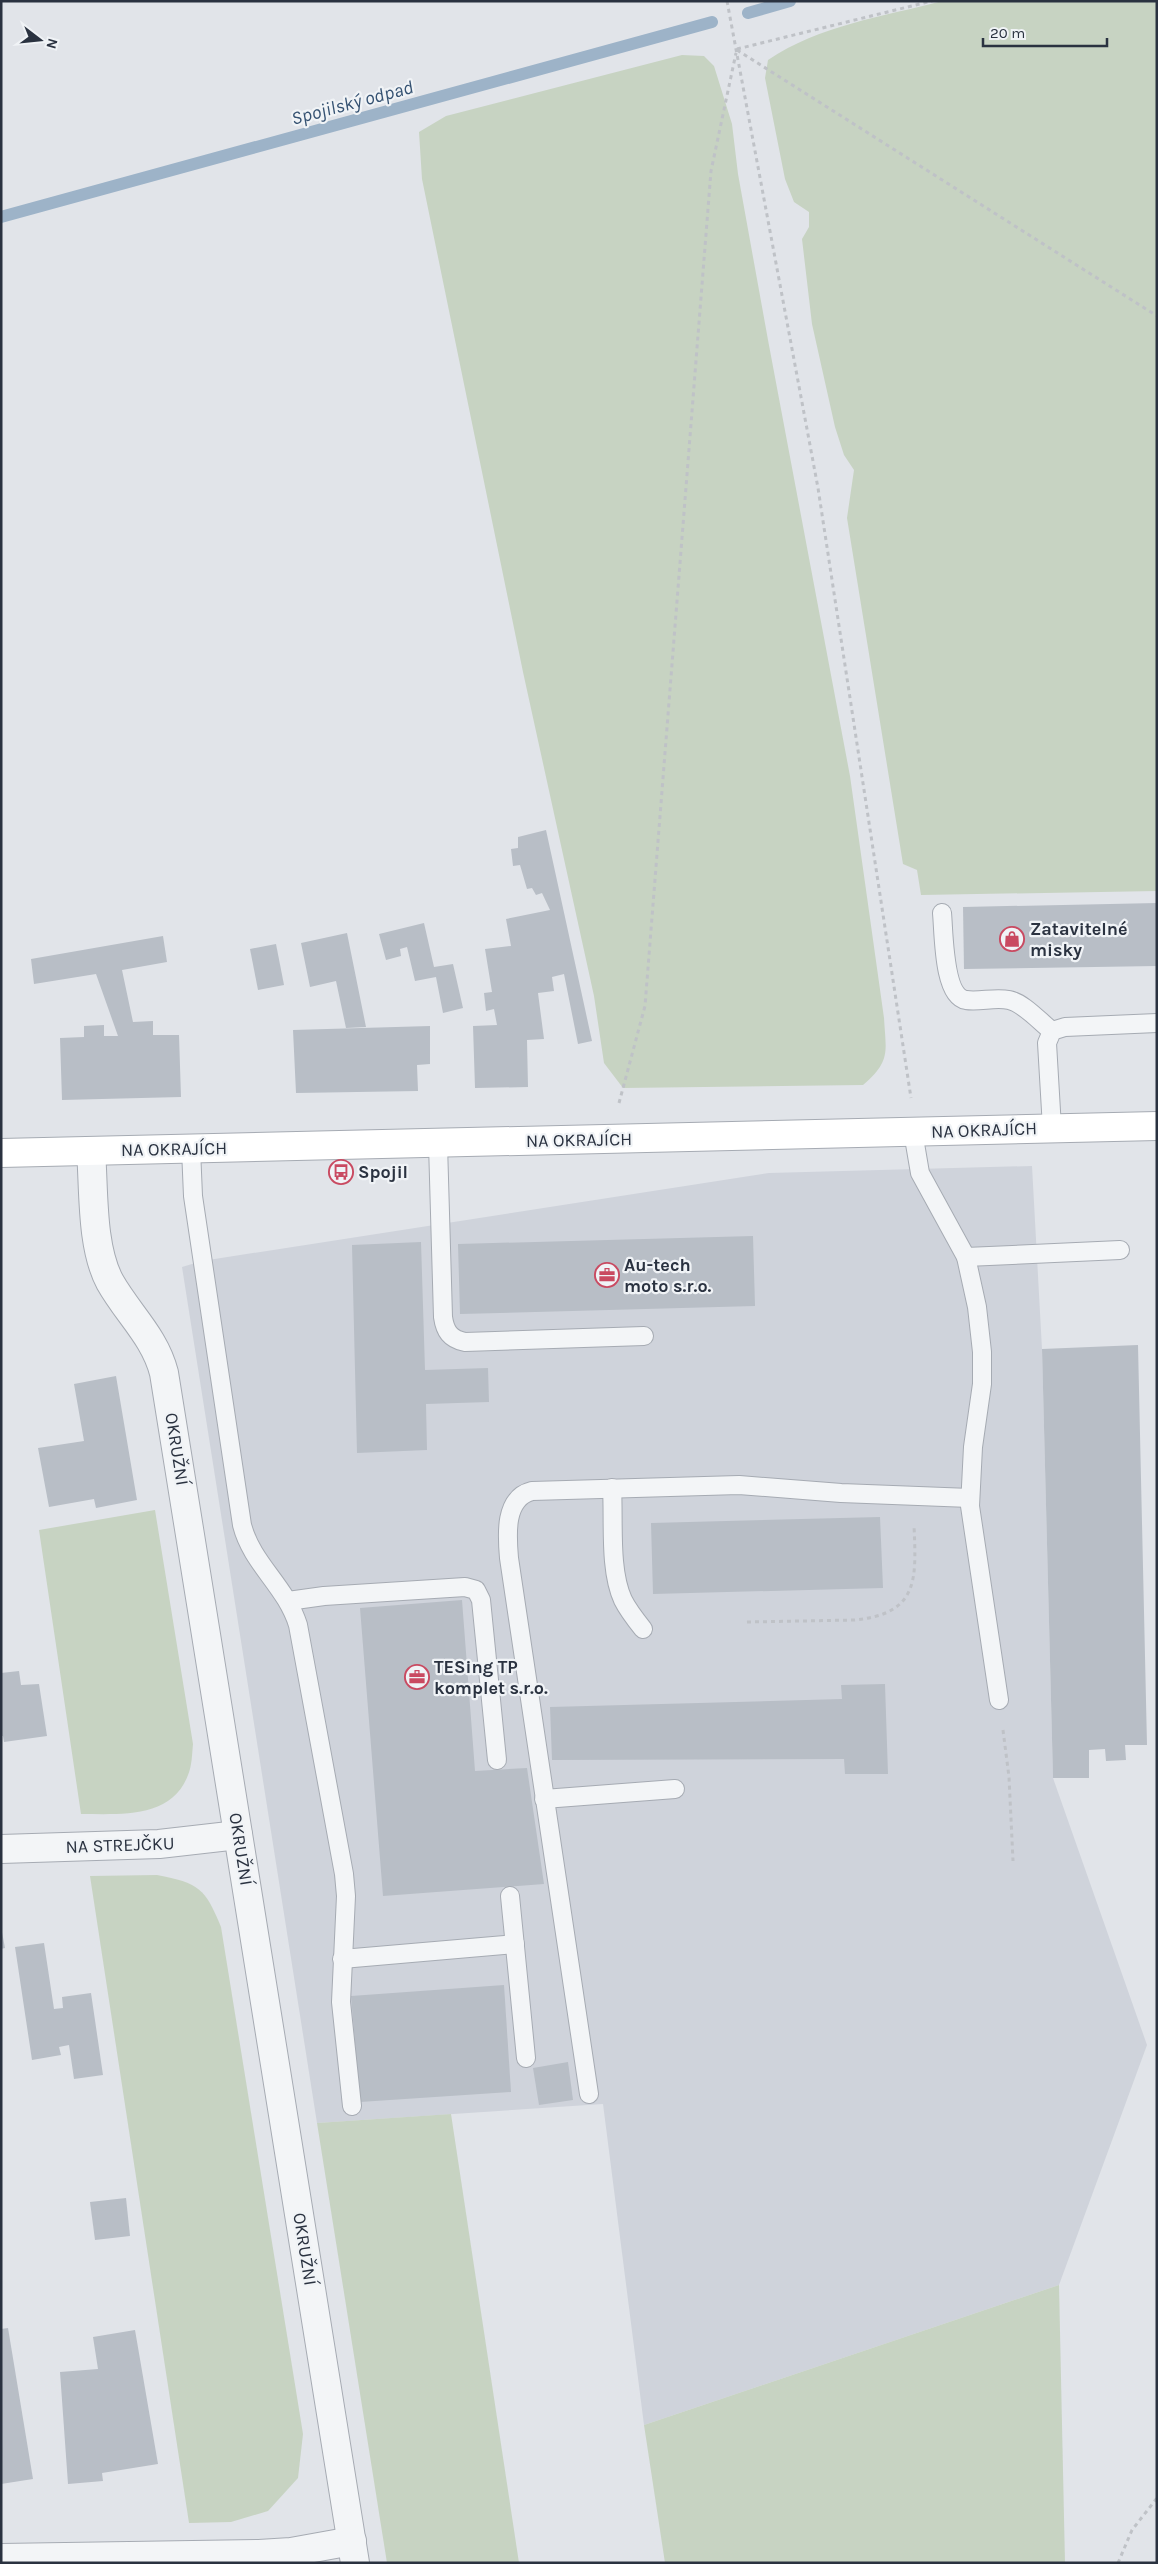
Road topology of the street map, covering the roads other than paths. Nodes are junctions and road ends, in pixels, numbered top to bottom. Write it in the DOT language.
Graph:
graph roads {
  1 [pos="942,913"];
  2 [pos="1157,1023"];
  3 [pos="1052,1031"];
  4 [pos="1157,1126"];
  5 [pos="1052,1128"];
  6 [pos="913,1132"];
  7 [pos="438,1144"];
  8 [pos="191,1149"];
  9 [pos="91,1151"];
  10 [pos="1,1153"];
  11 [pos="1120,1250"];
  12 [pos="966,1257"];
  13 [pos="644,1336"];
  14 [pos="612,1488"];
  15 [pos="970,1498"];
  16 [pos="288,1601"];
  17 [pos="642,1629"];
  18 [pos="999,1700"];
  19 [pos="496,1760"];
  20 [pos="675,1789"];
  21 [pos="544,1799"];
  22 [pos="238,1835"];
  23 [pos="1,1849"];
  24 [pos="510,1896"];
  25 [pos="515,1944"];
  26 [pos="342,1959"];
  27 [pos="526,2058"];
  28 [pos="589,2094"];
  29 [pos="352,2106"];
  30 [pos="353,2552"];
  31 [pos="1,2558"];
  1 -- 3 [label="lane"];
  2 -- 3 [label="lane"];
  3 -- 5 [label="lane"];
  4 -- 5 [label="street, NA OKRAJÍCH"];
  5 -- 6 [label="street, NA OKRAJÍCH"];
  6 -- 7 [label="street, NA OKRAJÍCH"];
  6 -- 12 [label="lane"];
  7 -- 8 [label="street, NA OKRAJÍCH"];
  7 -- 13 [label="lane"];
  8 -- 9 [label="street, NA OKRAJÍCH"];
  8 -- 16 [label="lane"];
  9 -- 10 [label="street, NA OKRAJÍCH"];
  9 -- 22 [label="street, OKRUŽNÍ"];
  11 -- 12 [label="lane"];
  12 -- 15 [label="lane"];
  14 -- 15 [label="lane"];
  14 -- 17 [label="lane"];
  14 -- 21 [label="lane"];
  15 -- 18 [label="lane"];
  16 -- 19 [label="lane"];
  16 -- 26 [label="lane"];
  20 -- 21 [label="lane"];
  21 -- 28 [label="lane"];
  22 -- 23 [label="street, NA STREJČKU"];
  22 -- 30 [label="street, OKRUŽNÍ"];
  24 -- 25 [label="lane"];
  25 -- 26 [label="lane"];
  25 -- 27 [label="lane"];
  26 -- 29 [label="lane"];
  30 -- 31 [label="street"];
}
